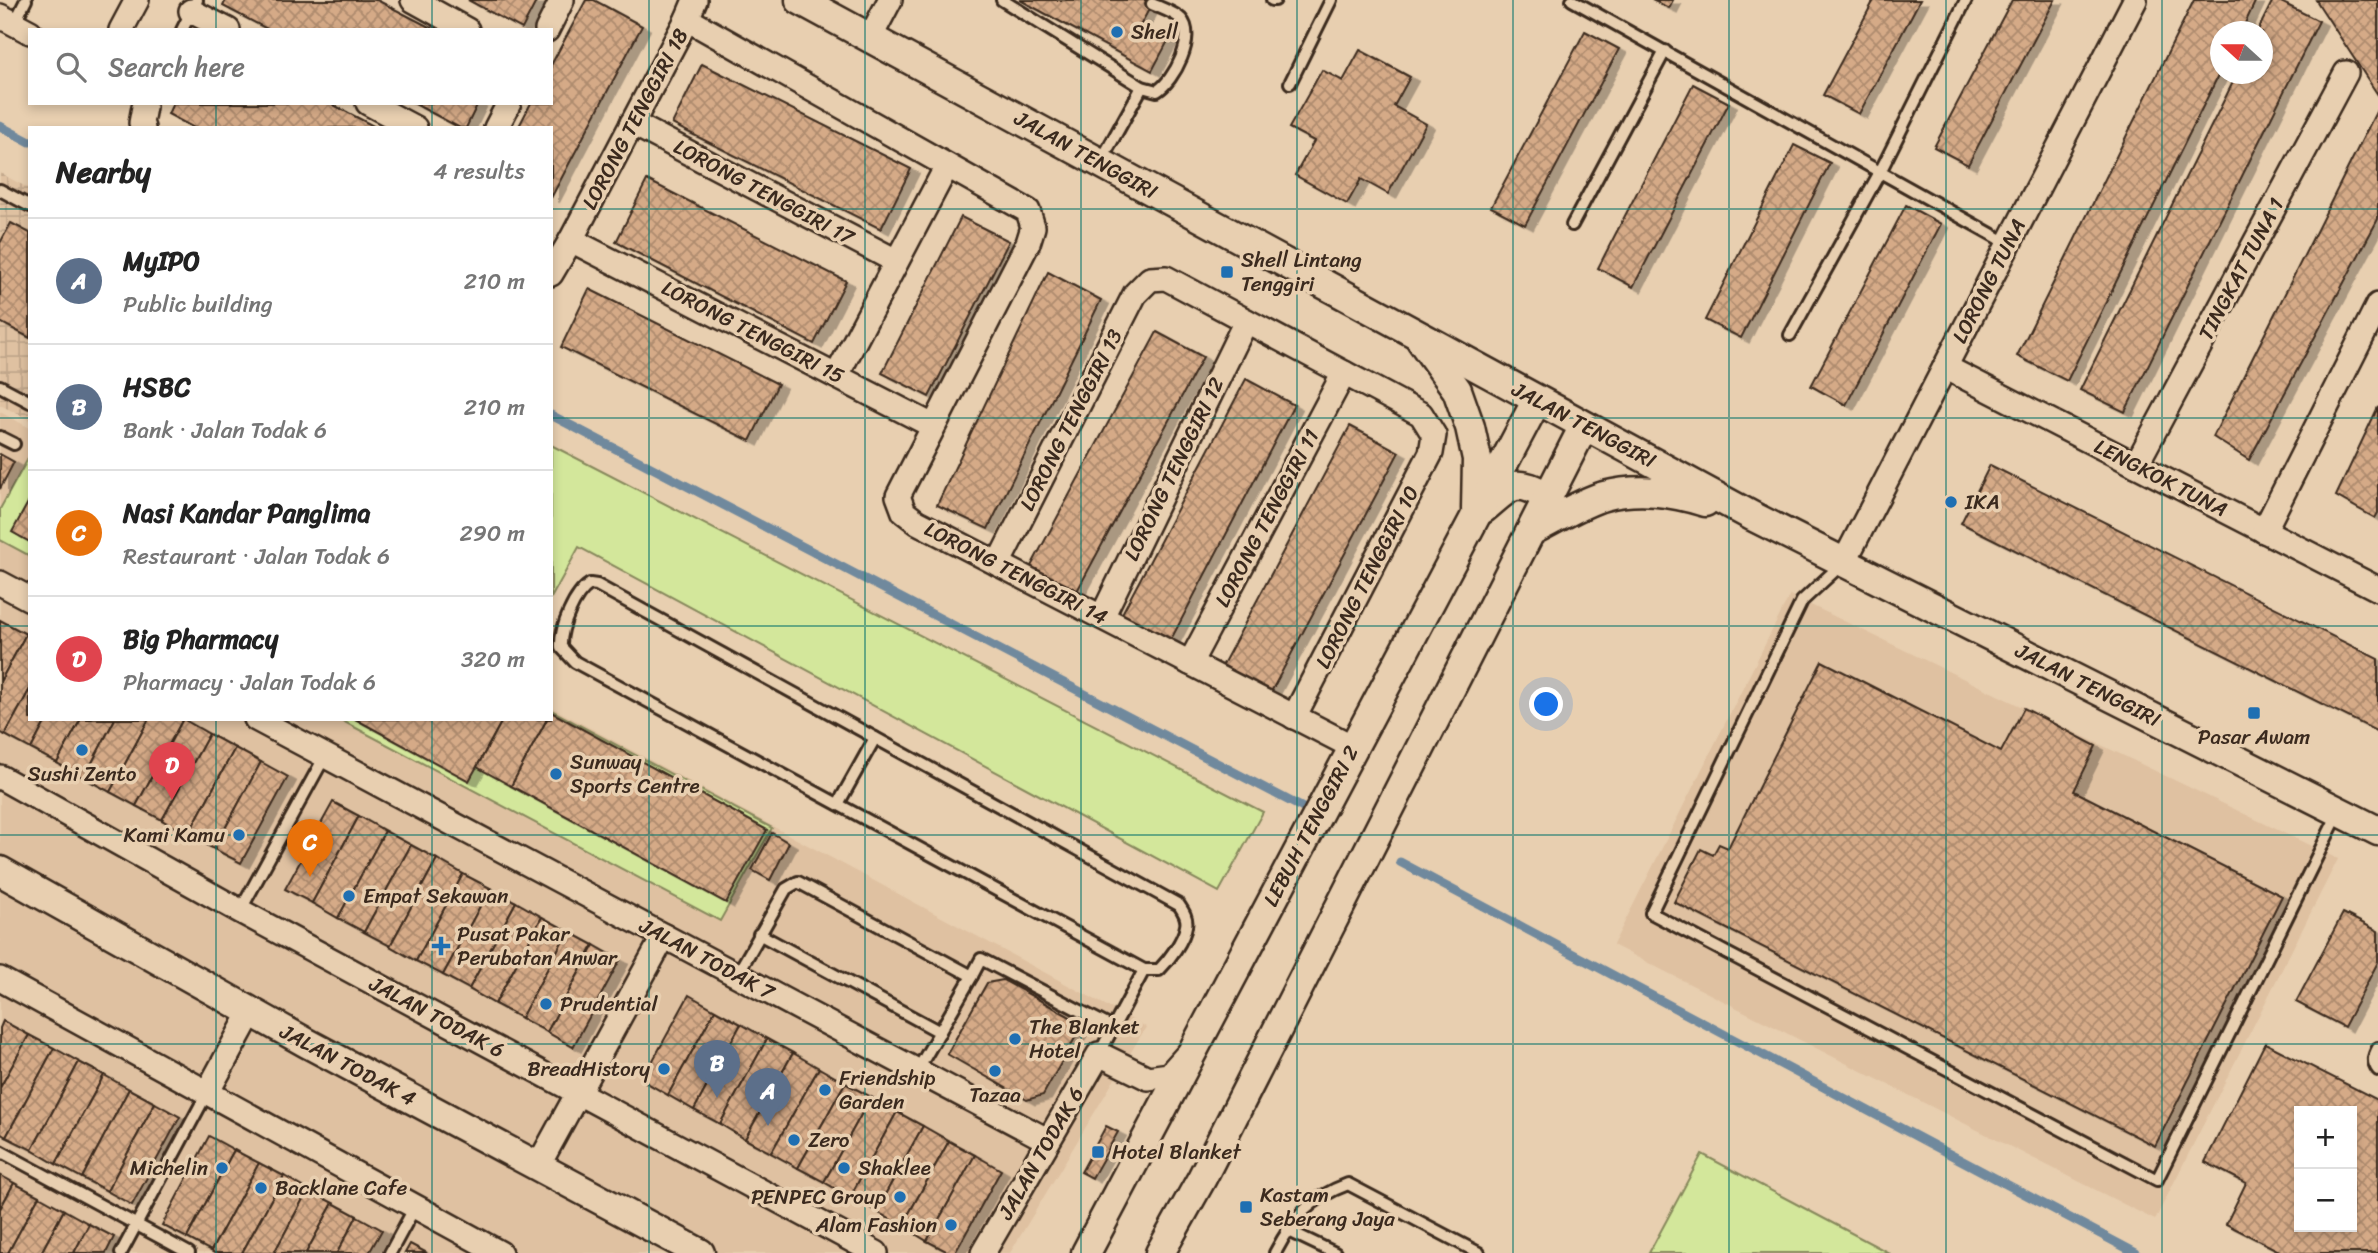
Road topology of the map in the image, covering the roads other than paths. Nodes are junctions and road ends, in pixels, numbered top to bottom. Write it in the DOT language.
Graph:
graph roads {
  1 [pos="26,0"];
  2 [pos="137,0"];
  3 [pos="414,0"];
  4 [pos="562,0"];
  5 [pos="800,0"];
  6 [pos="890,0"];
  7 [pos="1002,0"];
  8 [pos="1331,0"];
  9 [pos="1966,0"];
  10 [pos="2135,0"];
  11 [pos="1575,1"];
  12 [pos="1152,4"];
  13 [pos="691,10"];
  14 [pos="190,13"];
  15 [pos="14,24"];
  16 [pos="122,28"];
  17 [pos="224,28"];
  18 [pos="463,28"];
  19 [pos="548,28"];
  20 [pos="870,38"];
  21 [pos="1665,51"];
  22 [pos="2346,73"];
  23 [pos="1290,83"];
  24 [pos="1142,87"];
  25 [pos="372,105"];
  26 [pos="508,105"];
  27 [pos="632,123"];
  28 [pos="411,126"];
  29 [pos="497,126"];
  30 [pos="1100,163"];
  31 [pos="947,166"];
  32 [pos="1880,172"];
  33 [pos="0,190"];
  34 [pos="28,205"];
  35 [pos="1572,225"];
  36 [pos="571,240"];
  37 [pos="2009,244"];
  38 [pos="896,261"];
  39 [pos="553,271"];
  40 [pos="2378,304"];
  41 [pos="1245,321"];
  42 [pos="1418,335"];
  43 [pos="1790,335"];
  44 [pos="1945,368"];
  45 [pos="1344,373"];
  46 [pos="837,375"];
  47 [pos="0,386"];
  48 [pos="1536,400"];
  49 [pos="28,401"];
  50 [pos="933,426"];
  51 [pos="1584,426"];
  52 [pos="0,437"];
  53 [pos="14,444"];
  54 [pos="2136,465"];
  55 [pos="1549,496"];
  56 [pos="1475,515"];
  57 [pos="1752,516"];
  58 [pos="1531,531"];
  59 [pos="2264,531"];
  60 [pos="1844,562"];
  61 [pos="998,564"];
  62 [pos="0,583"];
  63 [pos="2378,589"];
  64 [pos="28,597"];
  65 [pos="1102,617"];
  66 [pos="1190,663"];
  67 [pos="1294,717"];
  68 [pos="260,721"];
  69 [pos="875,738"];
  70 [pos="1353,747"];
  71 [pos="325,756"];
  72 [pos="0,777"];
  73 [pos="838,804"];
  74 [pos="2339,812"];
  75 [pos="2378,831"];
  76 [pos="0,871"];
  77 [pos="240,911"];
  78 [pos="760,934"];
  79 [pos="664,936"];
  80 [pos="1144,970"];
  81 [pos="737,975"];
  82 [pos="972,976"];
  83 [pos="0,979"];
  84 [pos="251,1012"];
  85 [pos="1113,1028"];
  86 [pos="940,1032"];
  87 [pos="1196,1044"];
  88 [pos="2378,1048"];
  89 [pos="1099,1054"];
  90 [pos="2378,1070"];
  91 [pos="917,1071"];
  92 [pos="578,1092"];
  93 [pos="207,1093"];
  94 [pos="1047,1140"];
  95 [pos="0,1151"];
  96 [pos="538,1167"];
  97 [pos="1202,1178"];
  98 [pos="415,1206"];
  99 [pos="136,1224"];
  100 [pos="1287,1230"];
  101 [pos="121,1253"];
  102 [pos="189,1253"];
  103 [pos="390,1253"];
  104 [pos="500,1253"];
  105 [pos="700,1253"];
  106 [pos="876,1253"];
  107 [pos="983,1253"];
  108 [pos="1086,1253"];
  109 [pos="1150,1253"];
  110 [pos="1160,1253"];
  111 [pos="1275,1253"];
  112 [pos="1335,1253"];
  113 [pos="1479,1253"];
  1 -- 15 [label="lane"];
  2 -- 16 [label="street"];
  3 -- 18 [label="street"];
  4 -- 19 [label="street"];
  5 -- 20 [label="street, JALAN TENGGIRI"];
  6 -- 20 [label="street"];
  7 -- 24 [label="lane"];
  8 -- 23 [label="lane"];
  9 -- 32 [label="lane"];
  10 -- 37 [label="street, LORONG TUNA"];
  11 -- 21 [label="lane"];
  12 -- 24 [label="lane"];
  13 -- 27 [label="street, LORONG TENGGIRI 18"];
  13 -- 31 [label="street"];
  14 -- 17 [label="street"];
  20 -- 30 [label="street, JALAN TENGGIRI"];
  21 -- 32 [label="lane"];
  21 -- 35 [label="lane"];
  22 -- 54 [label="street, TINGKAT TUNA 1"];
  24 -- 30 [label="lane"];
  25 -- 28 [label="street"];
  26 -- 29 [label="street"];
  27 -- 36 [label="street, LORONG TENGGIRI 18"];
  27 -- 38 [label="street, LORONG TENGGIRI 17"];
  30 -- 42 [label="street, JALAN TENGGIRI"];
  31 -- 38 [label="street"];
  31 -- 50 [label="street, LORONG TENGGIRI 14"];
  32 -- 37 [label="lane"];
  32 -- 43 [label="lane"];
  33 -- 34 [label="lane"];
  36 -- 39 [label="street, LORONG TENGGIRI 18"];
  36 -- 46 [label="street, LORONG TENGGIRI 15"];
  37 -- 44 [label="street, LORONG TUNA"];
  38 -- 46 [label="street"];
  40 -- 59 [label="street"];
  41 -- 45 [label="street"];
  41 -- 61 [label="street, LORONG TENGGIRI 13"];
  41 -- 65 [label="street, LORONG TENGGIRI 12"];
  42 -- 48 [label="street, JALAN TENGGIRI"];
  42 -- 56 [label="street"];
  44 -- 54 [label="street, LENGKOK TUNA"];
  44 -- 60 [label="street, LORONG TUNA"];
  45 -- 66 [label="street, LORONG TENGGIRI 11"];
  45 -- 67 [label="street, LORONG TENGGIRI 10"];
  46 -- 50 [label="street, LORONG TENGGIRI 15"];
  47 -- 49 [label="lane"];
  48 -- 51 [label="street, JALAN TENGGIRI"];
  48 -- 56 [label="street, LEBUH TENGGIRI 2"];
  50 -- 61 [label="street, LORONG TENGGIRI 14"];
  51 -- 55 [label="street"];
  51 -- 57 [label="street, JALAN TENGGIRI"];
  52 -- 53 [label="lane"];
  54 -- 59 [label="street, LENGKOK TUNA"];
  55 -- 56 [label="street"];
  55 -- 58 [label="street"];
  56 -- 70 [label="street, LEBUH TENGGIRI 2"];
  57 -- 58 [label="street"];
  57 -- 60 [label="street, JALAN TENGGIRI"];
  58 -- 97 [label="street"];
  59 -- 63 [label="street, LENGKOK TUNA"];
  60 -- 74 [label="street, JALAN TENGGIRI"];
  60 -- 74 [label="lane"];
  61 -- 65 [label="street, LORONG TENGGIRI 14"];
  62 -- 64 [label="street"];
  65 -- 66 [label="street, LORONG TENGGIRI 14"];
  66 -- 67 [label="street, LORONG TENGGIRI 14"];
  67 -- 70 [label="street, LORONG TENGGIRI 14"];
  68 -- 71 [label="street, JALAN TODAK 7"];
  69 -- 73 [label="lane"];
  69 -- 73 [label="lane"];
  69 -- 80 [label="lane"];
  70 -- 87 [label="street, LEBUH TENGGIRI 2"];
  71 -- 77 [label="lane"];
  71 -- 79 [label="street, JALAN TODAK 7"];
  72 -- 77 [label="street, JALAN TODAK 6"];
  73 -- 80 [label="lane"];
  74 -- 75 [label="street, JALAN TENGGIRI"];
  76 -- 84 [label="street, JALAN TODAK 4"];
  77 -- 92 [label="street, JALAN TODAK 6"];
  78 -- 81 [label="lane"];
  78 -- 82 [label="lane"];
  78 -- 86 [label="lane"];
  79 -- 81 [label="street, JALAN TODAK 7"];
  79 -- 92 [label="street"];
  80 -- 85 [label="lane"];
  81 -- 91 [label="street, JALAN TODAK 7"];
  82 -- 85 [label="lane"];
  82 -- 86 [label="lane"];
  83 -- 93 [label="street"];
  84 -- 93 [label="street"];
  84 -- 96 [label="street, JALAN TODAK 4"];
  85 -- 89 [label="lane"];
  86 -- 91 [label="lane"];
  87 -- 89 [label="street"];
  87 -- 108 [label="street, LEBUH TENGGIRI 2"];
  88 -- 90 [label="lane"];
  89 -- 94 [label="street, JALAN TODAK 6"];
  91 -- 94 [label="street, JALAN TODAK 7"];
  92 -- 96 [label="street"];
  92 -- 106 [label="street, JALAN TODAK 6"];
  93 -- 98 [label="street"];
  93 -- 99 [label="lane"];
  94 -- 107 [label="street, JALAN TODAK 6"];
  95 -- 99 [label="lane"];
  96 -- 105 [label="street, JALAN TODAK 4"];
  97 -- 109 [label="street"];
  97 -- 110 [label="street"];
  98 -- 103 [label="lane"];
  98 -- 104 [label="street"];
  99 -- 101 [label="lane"];
  99 -- 102 [label="lane"];
  100 -- 111 [label="lane"];
  100 -- 112 [label="lane"];
  100 -- 113 [label="lane"];
}
